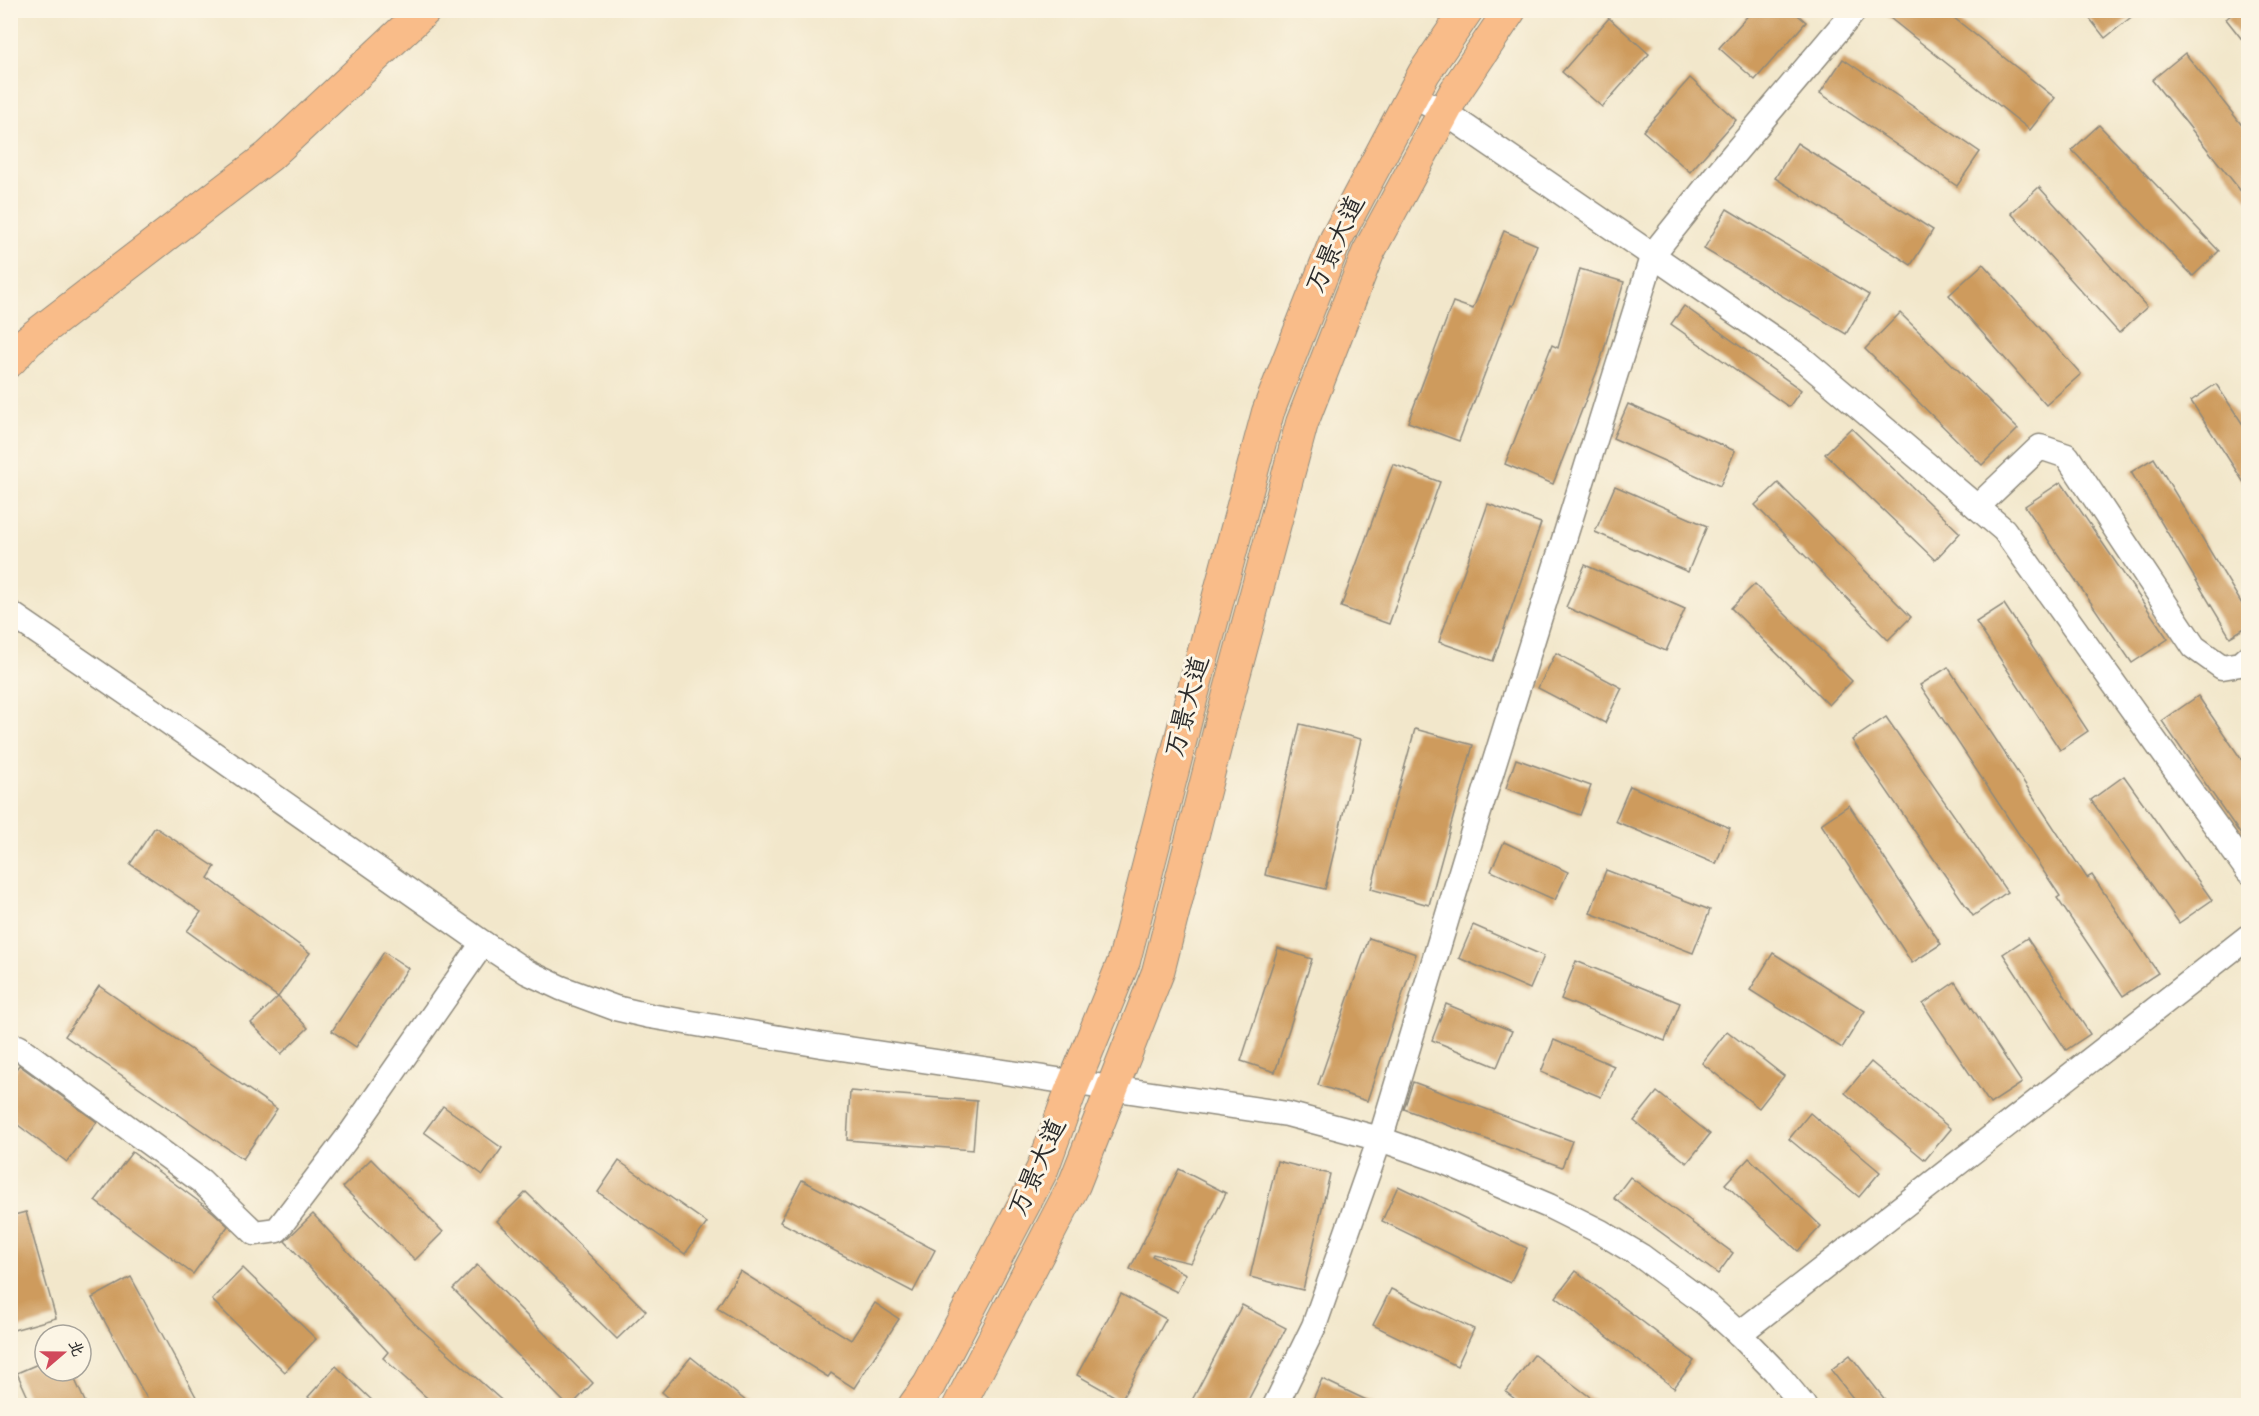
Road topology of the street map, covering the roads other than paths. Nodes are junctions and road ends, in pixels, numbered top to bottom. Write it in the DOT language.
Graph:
graph roads {
  1 [pos="425,10"];
  2 [pos="1467,10"];
  3 [pos="1510,10"];
  4 [pos="1855,10"];
  5 [pos="1412,96"];
  6 [pos="1444,112"];
  7 [pos="1653,254"];
  8 [pos="10,360"];
  9 [pos="1977,507"];
  10 [pos="10,613"];
  11 [pos="2248,657"];
  12 [pos="2248,871"];
  13 [pos="2248,937"];
  14 [pos="483,943"];
  15 [pos="10,1047"];
  16 [pos="1075,1083"];
  17 [pos="1113,1088"];
  18 [pos="1380,1139"];
  19 [pos="1739,1334"];
  20 [pos="914,1406"];
  21 [pos="958,1406"];
  22 [pos="1275,1406"];
  23 [pos="1804,1406"];
  1 -- 8 [label="main road"];
  2 -- 5 [label="main road, 万景大道"];
  3 -- 6 [label="main road, 万景大道"];
  4 -- 7 [label="street"];
  5 -- 6 [label="street"];
  5 -- 16 [label="main road, 万景大道"];
  6 -- 7 [label="street"];
  6 -- 17 [label="main road, 万景大道"];
  7 -- 9 [label="street"];
  7 -- 18 [label="street"];
  9 -- 11 [label="street"];
  9 -- 12 [label="street"];
  10 -- 14 [label="street"];
  13 -- 19 [label="street"];
  14 -- 15 [label="street"];
  14 -- 16 [label="street"];
  16 -- 17 [label="street"];
  16 -- 20 [label="main road, 万景大道"];
  17 -- 18 [label="street"];
  17 -- 21 [label="main road, 万景大道"];
  18 -- 19 [label="street"];
  18 -- 22 [label="street"];
  19 -- 23 [label="street"];
}
